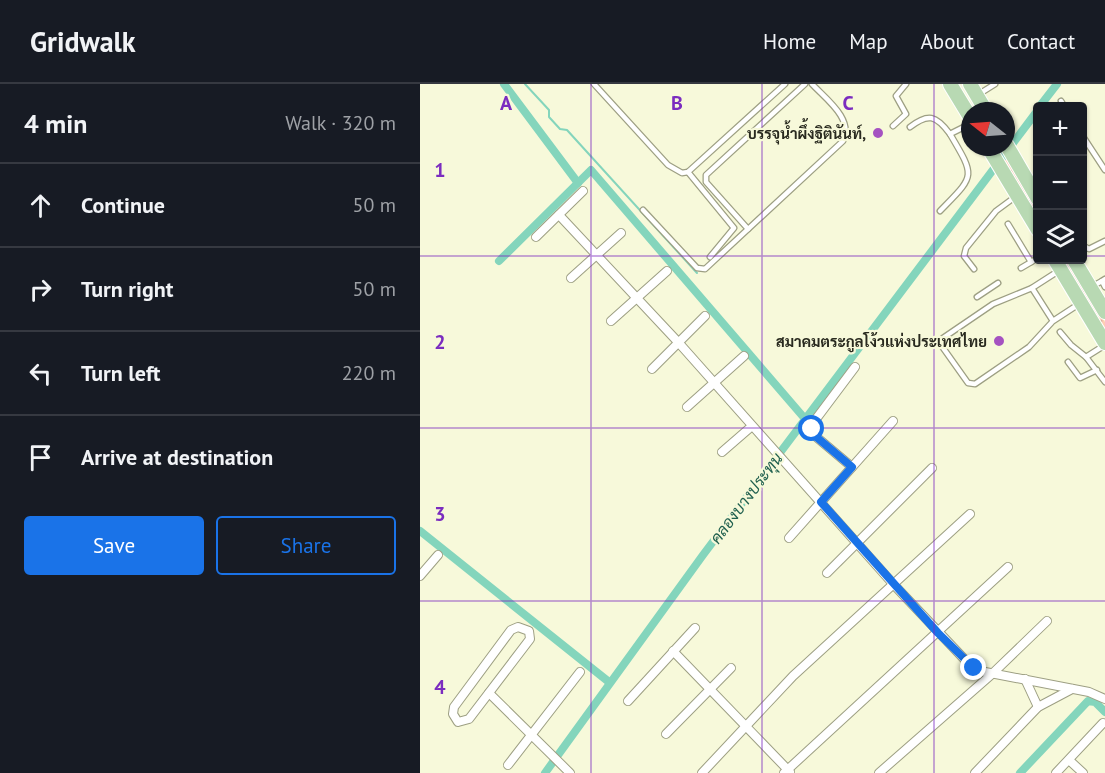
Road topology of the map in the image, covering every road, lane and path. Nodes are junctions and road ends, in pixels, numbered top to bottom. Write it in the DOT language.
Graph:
graph roads {
  1 [pos="594,84"];
  2 [pos="785,84"];
  3 [pos="805,84"];
  4 [pos="812,84"];
  5 [pos="906,84"];
  6 [pos="950,84"];
  7 [pos="994,84"];
  8 [pos="973,90"];
  9 [pos="961,102"];
  10 [pos="893,126"];
  11 [pos="910,127"];
  12 [pos="961,128"];
  13 [pos="950,134"];
  14 [pos="1087,147"];
  15 [pos="1014,156"];
  16 [pos="995,158"];
  17 [pos="1105,170"];
  18 [pos="688,172"];
  19 [pos="1033,190"];
  20 [pos="583,191"];
  21 [pos="1017,196"];
  22 [pos="643,210"];
  23 [pos="940,211"];
  24 [pos="559,215"];
  25 [pos="1033,222"];
  26 [pos="1008,224"];
  27 [pos="748,229"];
  28 [pos="621,233"];
  29 [pos="536,237"];
  30 [pos="1105,241"];
  31 [pos="1087,248"];
  32 [pos="597,256"];
  33 [pos="710,257"];
  34 [pos="1031,262"];
  35 [pos="1079,264"];
  36 [pos="1058,265"];
  37 [pos="1021,268"];
  38 [pos="974,269"];
  39 [pos="667,271"];
  40 [pos="571,278"];
  41 [pos="1099,282"];
  42 [pos="998,283"];
  43 [pos="1105,287"];
  44 [pos="1032,288"];
  45 [pos="977,297"];
  46 [pos="637,298"];
  47 [pos="1081,303"];
  48 [pos="1105,311"];
  49 [pos="705,316"];
  50 [pos="611,321"];
  51 [pos="1053,321"];
  52 [pos="1060,332"];
  53 [pos="678,342"];
  54 [pos="1105,344"];
  55 [pos="744,356"];
  56 [pos="1086,357"];
  57 [pos="1068,362"];
  58 [pos="855,367"];
  59 [pos="652,369"];
  60 [pos="1097,370"];
  61 [pos="715,382"];
  62 [pos="1105,382"];
  63 [pos="687,407"];
  64 [pos="892,421"];
  65 [pos="753,426"];
  66 [pos="722,452"];
  67 [pos="852,467"];
  68 [pos="932,468"];
  69 [pos="821,502"];
  70 [pos="970,514"];
  71 [pos="789,538"];
  72 [pos="857,543"];
  73 [pos="438,555"];
  74 [pos="1008,567"];
  75 [pos="827,573"];
  76 [pos="420,576"];
  77 [pos="895,586"];
  78 [pos="1047,621"];
  79 [pos="695,628"];
  80 [pos="938,633"];
  81 [pos="673,651"];
  82 [pos="731,668"];
  83 [pos="580,672"];
  84 [pos="992,674"];
  85 [pos="1025,679"];
  86 [pos="710,688"];
  87 [pos="1072,689"];
  88 [pos="489,693"];
  89 [pos="1105,699"];
  90 [pos="628,701"];
  91 [pos="1038,707"];
  92 [pos="1103,723"];
  93 [pos="746,729"];
  94 [pos="531,733"];
  95 [pos="666,734"];
  96 [pos="1069,760"];
  97 [pos="508,765"];
  98 [pos="788,772"];
  99 [pos="570,773"];
  100 [pos="702,773"];
  101 [pos="879,773"];
  102 [pos="975,773"];
  103 [pos="1056,773"];
  104 [pos="1083,773"];
  1 -- 18 [label="lane"];
  2 -- 18 [label="lane"];
  3 -- 27 [label="lane"];
  4 -- 27 [label="lane"];
  5 -- 10 [label="lane"];
  6 -- 9 [label="main road"];
  7 -- 8 [label="lane"];
  11 -- 13 [label="lane"];
  12 -- 13 [label="lane"];
  13 -- 23 [label="lane"];
  14 -- 17 [label="lane"];
  15 -- 19 [label="main road"];
  16 -- 21 [label="main road"];
  18 -- 33 [label="lane"];
  20 -- 24 [label="street"];
  21 -- 25 [label="main road"];
  21 -- 38 [label="lane"];
  22 -- 27 [label="lane"];
  24 -- 29 [label="street"];
  24 -- 32 [label="street"];
  26 -- 34 [label="lane"];
  28 -- 32 [label="street"];
  30 -- 31 [label="lane"];
  32 -- 40 [label="street"];
  32 -- 46 [label="street"];
  34 -- 37 [label="lane"];
  35 -- 41 [label="main road"];
  36 -- 44 [label="lane"];
  36 -- 47 [label="main road"];
  39 -- 46 [label="street"];
  41 -- 43 [label="lane"];
  41 -- 48 [label="main road"];
  42 -- 45 [label="lane"];
  44 -- 51 [label="lane"];
  44 -- 51 [label="lane"];
  46 -- 50 [label="street"];
  46 -- 53 [label="street"];
  47 -- 51 [label="lane"];
  47 -- 54 [label="main road"];
  49 -- 53 [label="street"];
  52 -- 56 [label="lane"];
  53 -- 59 [label="street"];
  53 -- 61 [label="street"];
  54 -- 56 [label="lane"];
  55 -- 61 [label="street"];
  56 -- 60 [label="lane"];
  57 -- 60 [label="lane"];
  58 -- 67 [label="street"];
  60 -- 62 [label="lane"];
  61 -- 63 [label="street"];
  61 -- 65 [label="street"];
  64 -- 67 [label="street"];
  65 -- 66 [label="street"];
  65 -- 69 [label="street"];
  67 -- 69 [label="street"];
  68 -- 72 [label="street"];
  69 -- 71 [label="street"];
  69 -- 72 [label="street"];
  70 -- 77 [label="street"];
  72 -- 75 [label="street"];
  72 -- 77 [label="street"];
  73 -- 76 [label="street"];
  74 -- 80 [label="street"];
  77 -- 80 [label="street"];
  77 -- 93 [label="street"];
  78 -- 84 [label="street"];
  79 -- 81 [label="street"];
  80 -- 84 [label="street"];
  80 -- 98 [label="street"];
  81 -- 86 [label="street"];
  81 -- 90 [label="street"];
  82 -- 86 [label="street"];
  83 -- 94 [label="street"];
  84 -- 85 [label="street"];
  84 -- 101 [label="street"];
  85 -- 87 [label="street"];
  85 -- 91 [label="street"];
  86 -- 93 [label="street"];
  86 -- 95 [label="street"];
  87 -- 89 [label="street"];
  87 -- 91 [label="street"];
  88 -- 88 [label="street"];
  88 -- 94 [label="street"];
  91 -- 102 [label="street"];
  92 -- 96 [label="street"];
  93 -- 98 [label="street"];
  93 -- 100 [label="street"];
  94 -- 97 [label="street"];
  94 -- 99 [label="street"];
  96 -- 103 [label="street"];
  96 -- 104 [label="street"];
}
